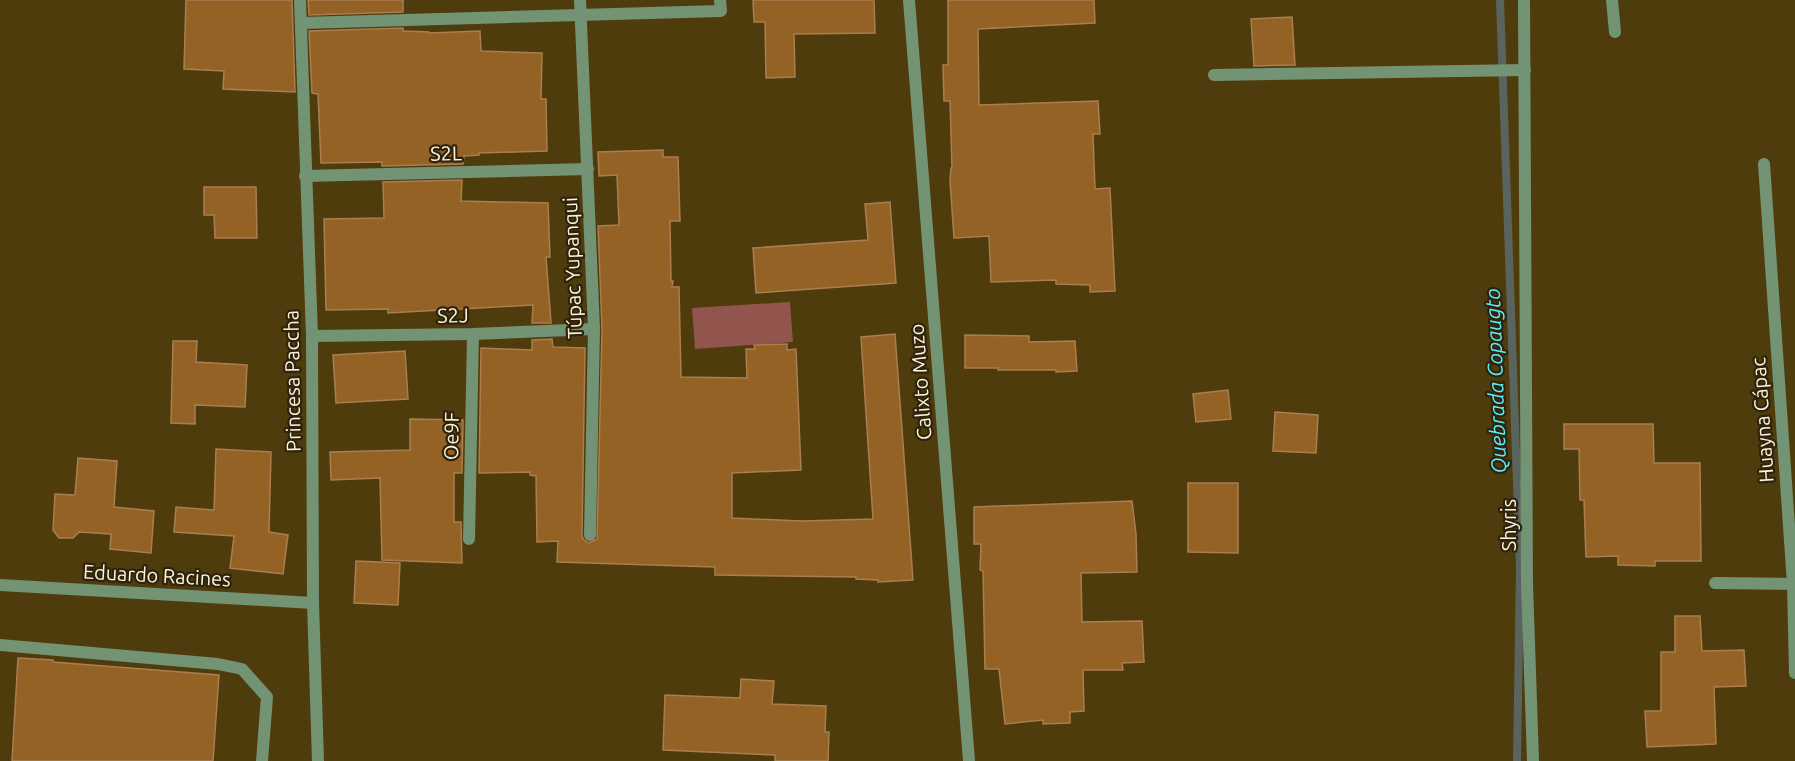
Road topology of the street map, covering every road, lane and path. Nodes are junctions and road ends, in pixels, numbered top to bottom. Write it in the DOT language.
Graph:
graph roads {
  1 [pos="300,0"];
  2 [pos="580,0"];
  3 [pos="909,0"];
  4 [pos="1524,0"];
  5 [pos="1612,0"];
  6 [pos="721,5"];
  7 [pos="581,15"];
  8 [pos="302,23"];
  9 [pos="1615,32"];
  10 [pos="1525,70"];
  11 [pos="1214,75"];
  12 [pos="1764,164"];
  13 [pos="588,170"];
  14 [pos="305,177"];
  15 [pos="594,329"];
  16 [pos="473,334"];
  17 [pos="312,336"];
  18 [pos="590,535"];
  19 [pos="469,539"];
  20 [pos="1715,583"];
  21 [pos="1794,584"];
  22 [pos="0,585"];
  23 [pos="313,603"];
  24 [pos="0,645"];
  25 [pos="1795,673"];
  26 [pos="262,761"];
  27 [pos="318,761"];
  28 [pos="969,761"];
  29 [pos="1533,761"];
  1 -- 8 [label="street, Princesa Paccha"];
  2 -- 7 [label="street, Túpac Yupanqui"];
  3 -- 28 [label="street, Calixto Muzo"];
  4 -- 10 [label="street, Shyris"];
  5 -- 9 [label="street"];
  6 -- 7 [label="street"];
  7 -- 8 [label="street"];
  7 -- 13 [label="street, Túpac Yupanqui"];
  8 -- 14 [label="street, Princesa Paccha"];
  10 -- 11 [label="street"];
  10 -- 29 [label="street, Shyris"];
  12 -- 21 [label="street, Huayna Cápac"];
  13 -- 14 [label="street, S2L"];
  13 -- 15 [label="street, Túpac Yupanqui"];
  14 -- 17 [label="street, Princesa Paccha"];
  15 -- 16 [label="street, S2J"];
  15 -- 18 [label="street, Túpac Yupanqui"];
  16 -- 17 [label="street, S2J"];
  16 -- 19 [label="street, Oe9F"];
  17 -- 23 [label="street, Princesa Paccha"];
  20 -- 21 [label="street"];
  21 -- 25 [label="street, Huayna Cápac"];
  22 -- 23 [label="street, Eduardo Racines"];
  23 -- 27 [label="street, Princesa Paccha"];
  24 -- 26 [label="street"];
}
